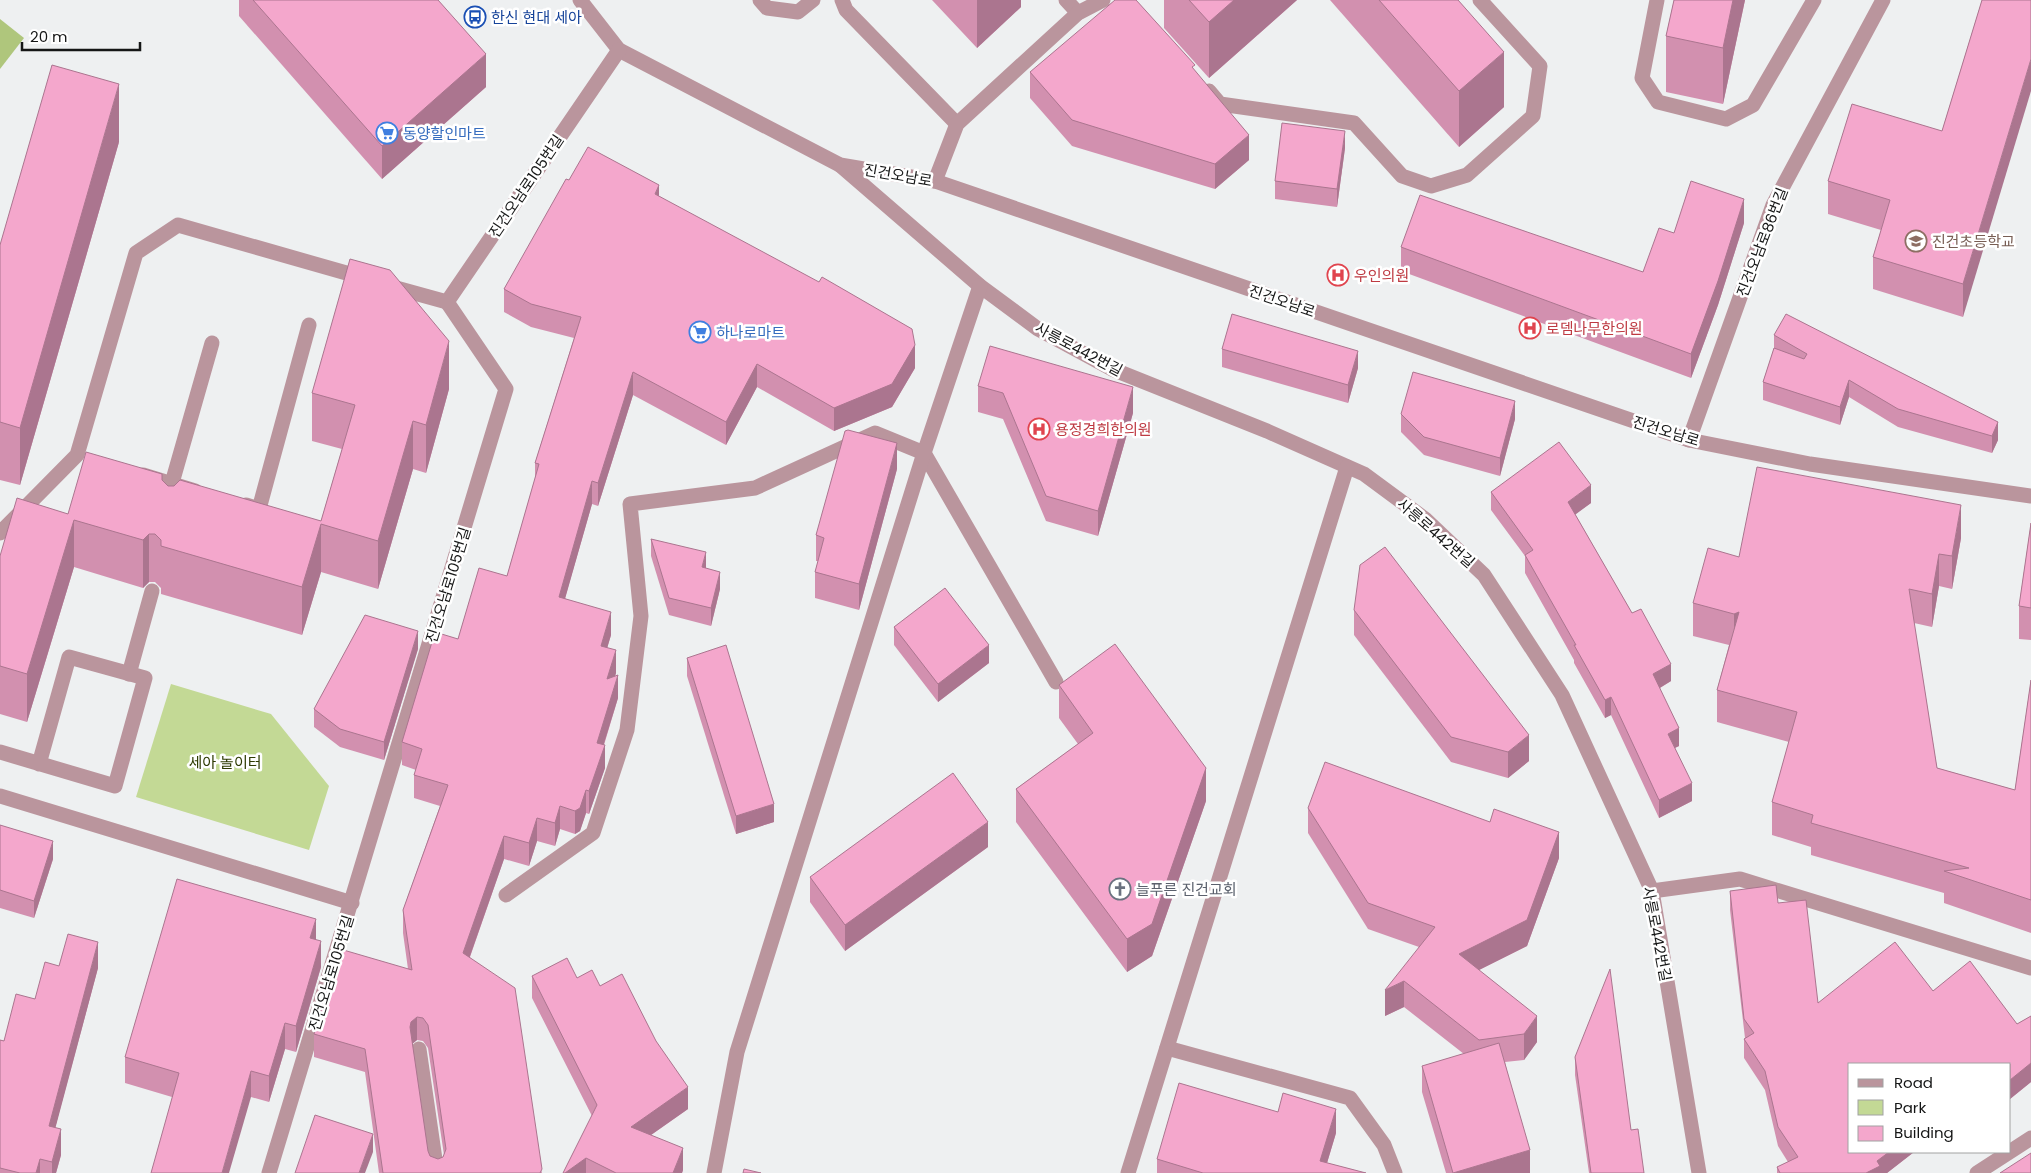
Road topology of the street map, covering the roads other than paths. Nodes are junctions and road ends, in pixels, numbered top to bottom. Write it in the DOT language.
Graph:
graph roads {
  1 [pos="580,0"];
  2 [pos="760,0"];
  3 [pos="813,0"];
  4 [pos="842,0"];
  5 [pos="1066,0"];
  6 [pos="1104,0"];
  7 [pos="1480,0"];
  8 [pos="1657,0"];
  9 [pos="1814,0"];
  10 [pos="1883,0"];
  11 [pos="1078,13"];
  12 [pos="618,50"];
  13 [pos="1200,82"];
  14 [pos="957,124"];
  15 [pos="840,165"];
  16 [pos="935,181"];
  17 [pos="980,286"];
  18 [pos="448,302"];
  19 [pos="309,325"];
  20 [pos="212,343"];
  21 [pos="1689,440"];
  22 [pos="924,453"];
  23 [pos="1347,467"];
  24 [pos="124,469"];
  25 [pos="176,485"];
  26 [pos="207,494"];
  27 [pos="2031,496"];
  28 [pos="233,502"];
  29 [pos="176,506"];
  30 [pos="0,533"];
  31 [pos="152,591"];
  32 [pos="129,674"];
  33 [pos="1056,682"];
  34 [pos="0,752"];
  35 [pos="39,764"];
  36 [pos="0,796"];
  37 [pos="1652,891"];
  38 [pos="506,895"];
  39 [pos="352,903"];
  40 [pos="2031,968"];
  41 [pos="1167,1048"];
  42 [pos="419,1049"];
  43 [pos="2031,1138"];
  44 [pos="2011,1151"];
  45 [pos="2008,1153"];
  46 [pos="269,1173"];
  47 [pos="437,1173"];
  48 [pos="714,1173"];
  49 [pos="1128,1173"];
  50 [pos="1395,1173"];
  51 [pos="1699,1173"];
  52 [pos="1977,1173"];
  1 -- 12 [label="street, 진건오남로"];
  2 -- 3 [label="street"];
  4 -- 14 [label="street"];
  5 -- 11 [label="street"];
  6 -- 11 [label="street"];
  7 -- 13 [label="street"];
  8 -- 9 [label="street"];
  10 -- 21 [label="street, 진건오남로86번길"];
  11 -- 14 [label="street"];
  12 -- 15 [label="street, 진건오남로"];
  12 -- 18 [label="street, 진건오남로105번길"];
  14 -- 16 [label="street"];
  15 -- 16 [label="street, 진건오남로"];
  15 -- 17 [label="street, 사릉로442번길"];
  16 -- 21 [label="street, 진건오남로"];
  17 -- 22 [label="street"];
  17 -- 23 [label="street, 사릉로442번길"];
  18 -- 30 [label="street"];
  18 -- 39 [label="street, 진건오남로105번길"];
  19 -- 28 [label="street"];
  20 -- 25 [label="street"];
  21 -- 27 [label="street, 진건오남로"];
  22 -- 33 [label="street"];
  22 -- 38 [label="street"];
  22 -- 48 [label="street"];
  23 -- 37 [label="street, 사릉로442번길"];
  23 -- 41 [label="street"];
  24 -- 25 [label="street"];
  25 -- 26 [label="street"];
  25 -- 29 [label="street"];
  31 -- 32 [label="street"];
  32 -- 35 [label="street"];
  32 -- 35 [label="street"];
  34 -- 35 [label="street"];
  36 -- 39 [label="street"];
  37 -- 40 [label="street"];
  37 -- 51 [label="street, 사릉로442번길"];
  39 -- 46 [label="street, 진건오남로105번길"];
  41 -- 49 [label="street"];
  41 -- 50 [label="street"];
  42 -- 47 [label="street"];
  43 -- 44 [label="street"];
  45 -- 52 [label="street"];
}
